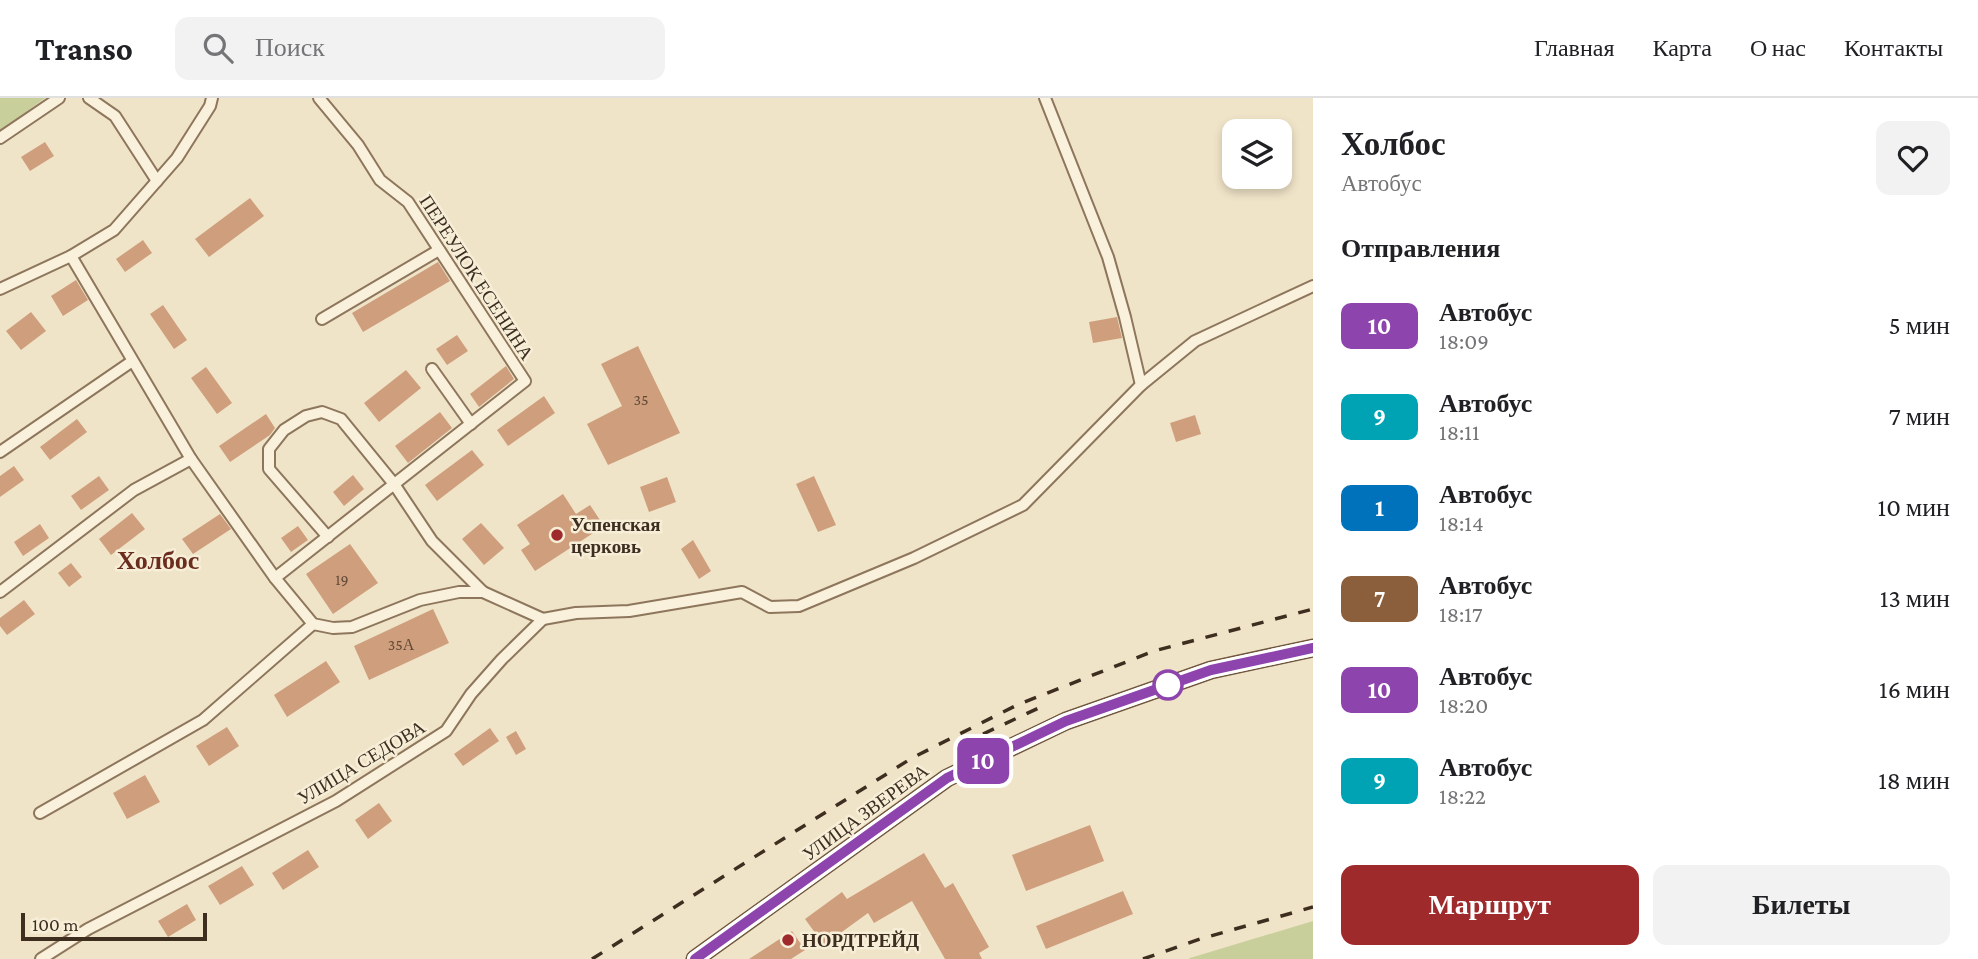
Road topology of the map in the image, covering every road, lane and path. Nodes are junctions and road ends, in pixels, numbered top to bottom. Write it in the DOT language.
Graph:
graph roads {
  1 [pos="59,98"];
  2 [pos="89,98"];
  3 [pos="212,98"];
  4 [pos="319,98"];
  5 [pos="1045,98"];
  6 [pos="0,138"];
  7 [pos="157,181"];
  8 [pos="439,250"];
  9 [pos="71,256"];
  10 [pos="1313,286"];
  11 [pos="0,289"];
  12 [pos="323,319"];
  13 [pos="131,362"];
  14 [pos="432,369"];
  15 [pos="1141,385"];
  16 [pos="471,424"];
  17 [pos="0,452"];
  18 [pos="191,459"];
  19 [pos="394,484"];
  20 [pos="328,537"];
  21 [pos="275,578"];
  22 [pos="0,592"];
  23 [pos="484,592"];
  24 [pos="543,619"];
  25 [pos="313,624"];
  26 [pos="1313,648"];
  27 [pos="40,813"];
  28 [pos="41,959"];
  29 [pos="695,959"];
  1 -- 6 [label="street"];
  2 -- 7 [label="street"];
  3 -- 7 [label="street"];
  4 -- 8 [label="street, ПЕРЕУЛОК ЕСЕНИНА"];
  5 -- 15 [label="street"];
  7 -- 9 [label="street"];
  8 -- 12 [label="street"];
  8 -- 16 [label="street, ПЕРЕУЛОК ЕСЕНИНА"];
  9 -- 11 [label="street"];
  9 -- 13 [label="street"];
  10 -- 15 [label="street"];
  13 -- 17 [label="street"];
  13 -- 18 [label="street"];
  14 -- 16 [label="street"];
  15 -- 24 [label="street"];
  16 -- 19 [label="street"];
  18 -- 21 [label="street"];
  18 -- 22 [label="street"];
  19 -- 20 [label="street"];
  19 -- 20 [label="street"];
  19 -- 23 [label="street"];
  20 -- 21 [label="street"];
  21 -- 25 [label="street"];
  23 -- 24 [label="street"];
  23 -- 25 [label="street"];
  24 -- 28 [label="street, УЛИЦА СЕДОВА"];
  25 -- 27 [label="street"];
  26 -- 29 [label="main road, УЛИЦА ЗВЕРЕВА"];
}
